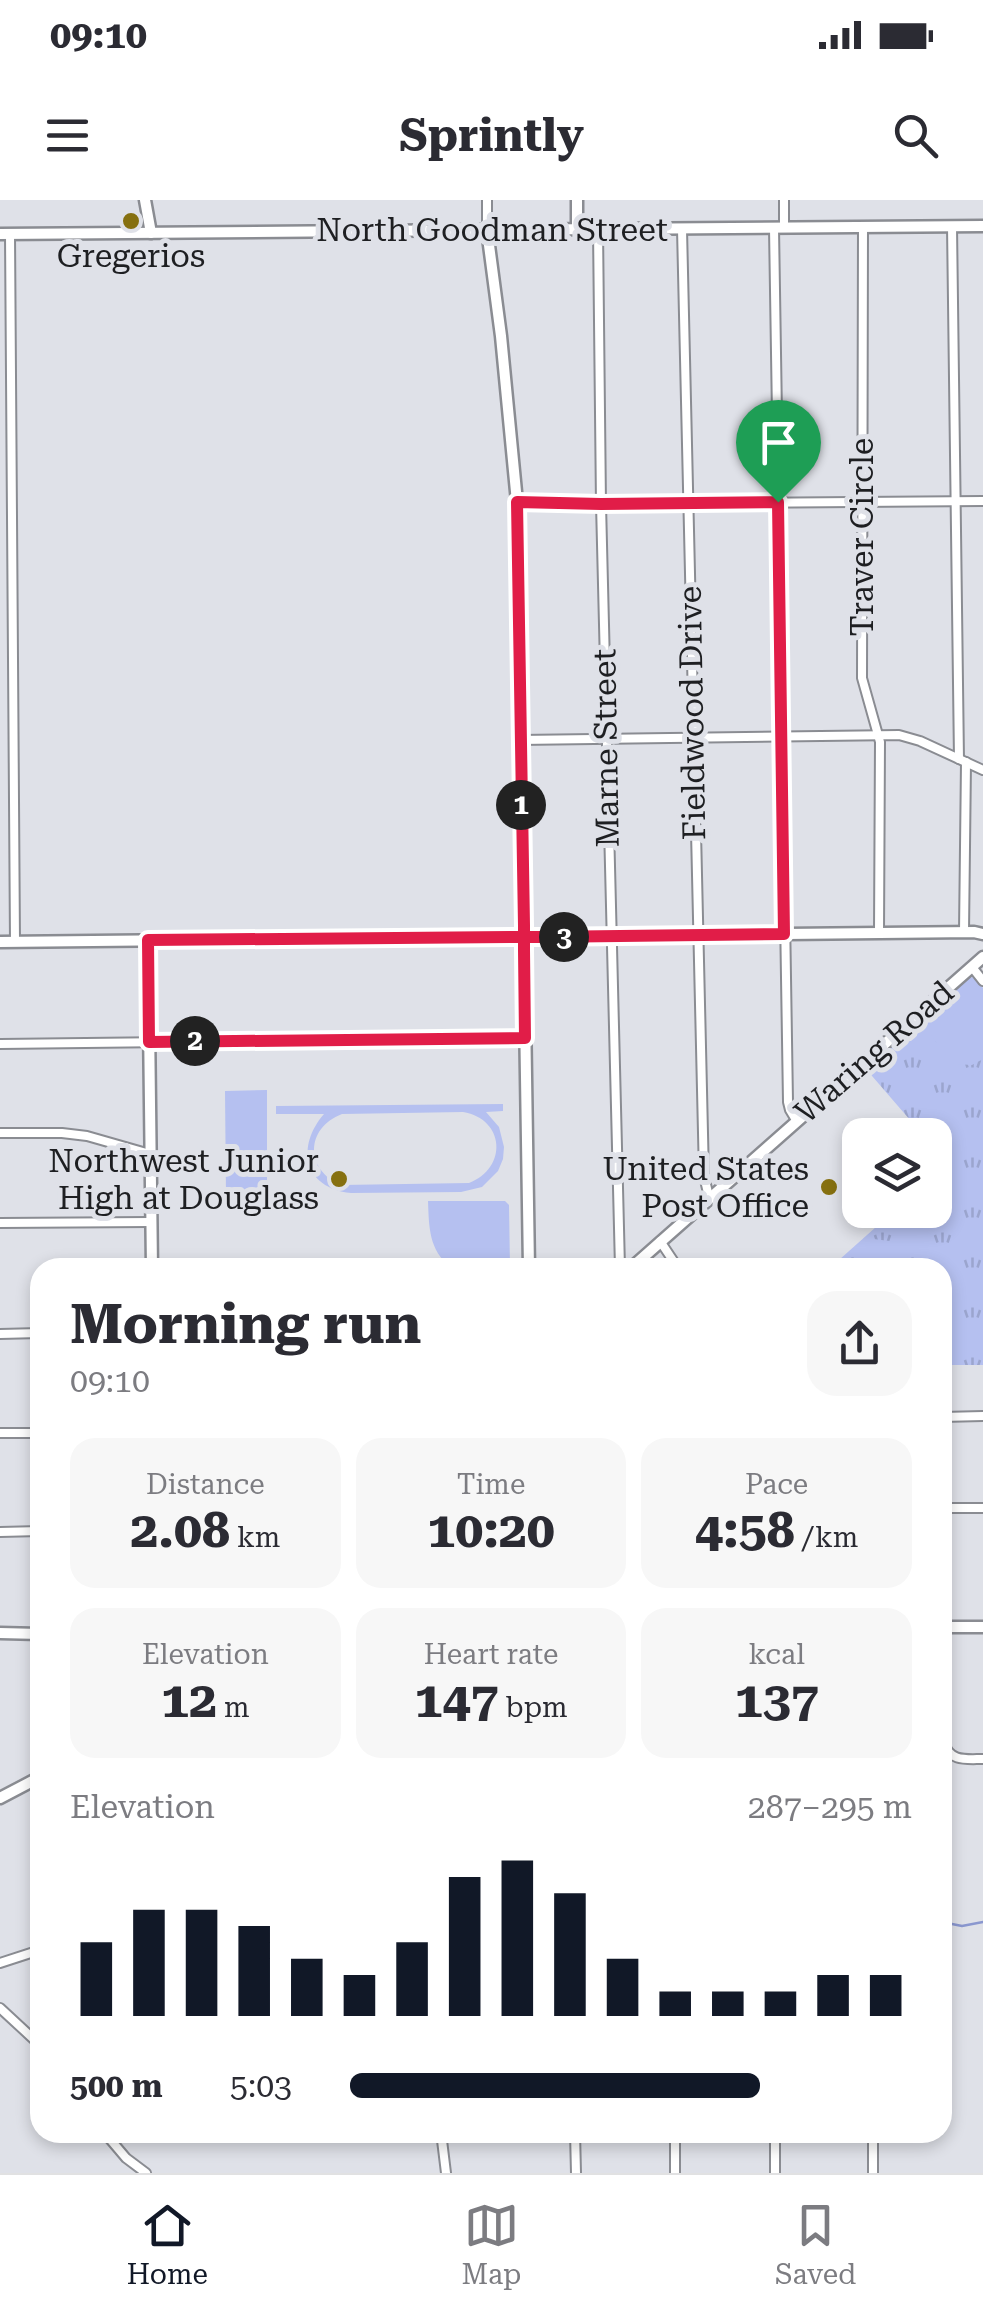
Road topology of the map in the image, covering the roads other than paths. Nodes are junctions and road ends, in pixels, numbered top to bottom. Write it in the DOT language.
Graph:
graph roads {
  1 [pos="145,200"];
  2 [pos="487,200"];
  3 [pos="576,200"];
  4 [pos="784,200"];
  5 [pos="952,226"];
  6 [pos="983,226"];
  7 [pos="862,227"];
  8 [pos="779,228"];
  9 [pos="577,229"];
  10 [pos="598,229"];
  11 [pos="682,229"];
  12 [pos="487,230"];
  13 [pos="5,234"];
  14 [pos="151,234"];
  15 [pos="983,500"];
  16 [pos="957,501"];
  17 [pos="517,502"];
  18 [pos="778,502"];
  19 [pos="862,502"];
  20 [pos="688,503"];
  21 [pos="601,504"];
  22 [pos="880,734"];
  23 [pos="782,737"];
  24 [pos="693,738"];
  25 [pos="606,739"];
  26 [pos="520,740"];
  27 [pos="963,760"];
  28 [pos="983,770"];
  29 [pos="964,932"];
  30 [pos="879,933"];
  31 [pos="784,934"];
  32 [pos="983,934"];
  33 [pos="610,936"];
  34 [pos="697,936"];
  35 [pos="524,937"];
  36 [pos="148,940"];
  37 [pos="0,942"];
  38 [pos="15,942"];
  39 [pos="983,957"];
  40 [pos="972,967"];
  41 [pos="983,980"];
  42 [pos="525,1038"];
  43 [pos="149,1042"];
  44 [pos="0,1044"];
  45 [pos="796,1120"];
  46 [pos="2,1131"];
  47 [pos="150,1154"];
  48 [pos="709,1197"];
  49 [pos="151,1222"];
  50 [pos="0,1223"];
  51 [pos="660,1241"];
  52 [pos="152,1258"];
  53 [pos="530,1258"];
  54 [pos="620,1258"];
  55 [pos="641,1258"];
  56 [pos="671,1258"];
  57 [pos="0,1334"];
  58 [pos="30,1334"];
  59 [pos="983,1416"];
  60 [pos="952,1417"];
  61 [pos="30,1432"];
  62 [pos="0,1433"];
  63 [pos="952,1508"];
  64 [pos="983,1508"];
  65 [pos="30,1531"];
  66 [pos="0,1532"];
  67 [pos="952,1627"];
  68 [pos="983,1627"];
  69 [pos="0,1634"];
  70 [pos="30,1634"];
  71 [pos="952,1756"];
  72 [pos="983,1760"];
  73 [pos="30,1782"];
  74 [pos="0,1798"];
  75 [pos="30,1953"];
  76 [pos="0,1963"];
  77 [pos="0,2008"];
  78 [pos="30,2036"];
  79 [pos="113,2143"];
  80 [pos="442,2143"];
  81 [pos="576,2143"];
  82 [pos="675,2143"];
  83 [pos="775,2143"];
  84 [pos="873,2143"];
  85 [pos="146,2173"];
  86 [pos="446,2173"];
  87 [pos="576,2173"];
  88 [pos="675,2173"];
  89 [pos="775,2173"];
  90 [pos="873,2173"];
  1 -- 14 [label="street"];
  2 -- 12 [label="street"];
  3 -- 9 [label="street"];
  4 -- 8 [label="street"];
  5 -- 6 [label="street, North Goodman Street"];
  5 -- 7 [label="street, North Goodman Street"];
  5 -- 16 [label="street"];
  7 -- 8 [label="street, North Goodman Street"];
  7 -- 19 [label="street, Traver Circle"];
  8 -- 11 [label="street, North Goodman Street"];
  8 -- 18 [label="street"];
  9 -- 10 [label="street, North Goodman Street"];
  9 -- 12 [label="street, North Goodman Street"];
  10 -- 11 [label="street, North Goodman Street"];
  10 -- 21 [label="street, Marne Street"];
  11 -- 20 [label="street, Fieldwood Drive"];
  12 -- 14 [label="street, North Goodman Street"];
  12 -- 17 [label="street"];
  13 -- 14 [label="street, North Goodman Street"];
  13 -- 38 [label="street"];
  15 -- 16 [label="street"];
  16 -- 19 [label="street"];
  16 -- 27 [label="street"];
  17 -- 21 [label="street"];
  17 -- 26 [label="street"];
  18 -- 19 [label="street"];
  18 -- 20 [label="street"];
  18 -- 23 [label="street"];
  19 -- 22 [label="street, Traver Circle"];
  20 -- 21 [label="street"];
  20 -- 24 [label="street, Fieldwood Drive"];
  21 -- 25 [label="street, Marne Street"];
  22 -- 23 [label="street"];
  22 -- 27 [label="street"];
  22 -- 30 [label="street, Traver Circle"];
  23 -- 24 [label="street"];
  23 -- 31 [label="street"];
  24 -- 25 [label="street"];
  24 -- 34 [label="street, Fieldwood Drive"];
  25 -- 26 [label="street"];
  25 -- 33 [label="street, Marne Street"];
  26 -- 35 [label="street"];
  27 -- 28 [label="street"];
  27 -- 29 [label="street"];
  29 -- 30 [label="street"];
  29 -- 32 [label="street"];
  30 -- 31 [label="street"];
  31 -- 34 [label="street"];
  31 -- 45 [label="street"];
  33 -- 34 [label="street"];
  33 -- 35 [label="street"];
  33 -- 54 [label="street, Marne Street"];
  34 -- 48 [label="street, Fieldwood Drive"];
  35 -- 36 [label="street"];
  35 -- 42 [label="street"];
  36 -- 38 [label="street"];
  36 -- 43 [label="street"];
  37 -- 38 [label="street"];
  39 -- 40 [label="street, Waring Road"];
  40 -- 41 [label="street"];
  40 -- 45 [label="street, Waring Road"];
  42 -- 43 [label="street"];
  42 -- 53 [label="street"];
  43 -- 44 [label="street"];
  43 -- 47 [label="street"];
  45 -- 48 [label="street, Waring Road"];
  46 -- 47 [label="street"];
  47 -- 49 [label="street"];
  48 -- 51 [label="street, Waring Road"];
  49 -- 50 [label="street"];
  49 -- 52 [label="street"];
  51 -- 55 [label="street, Waring Road"];
  51 -- 56 [label="street"];
  57 -- 58 [label="street"];
  59 -- 60 [label="street"];
  61 -- 62 [label="street"];
  63 -- 64 [label="street"];
  65 -- 66 [label="street"];
  67 -- 68 [label="street"];
  69 -- 70 [label="street"];
  71 -- 72 [label="street"];
  73 -- 74 [label="street"];
  75 -- 76 [label="street"];
  77 -- 78 [label="street"];
  79 -- 85 [label="street"];
  80 -- 86 [label="street"];
  81 -- 87 [label="street"];
  82 -- 88 [label="street"];
  83 -- 89 [label="street"];
  84 -- 90 [label="street"];
}
